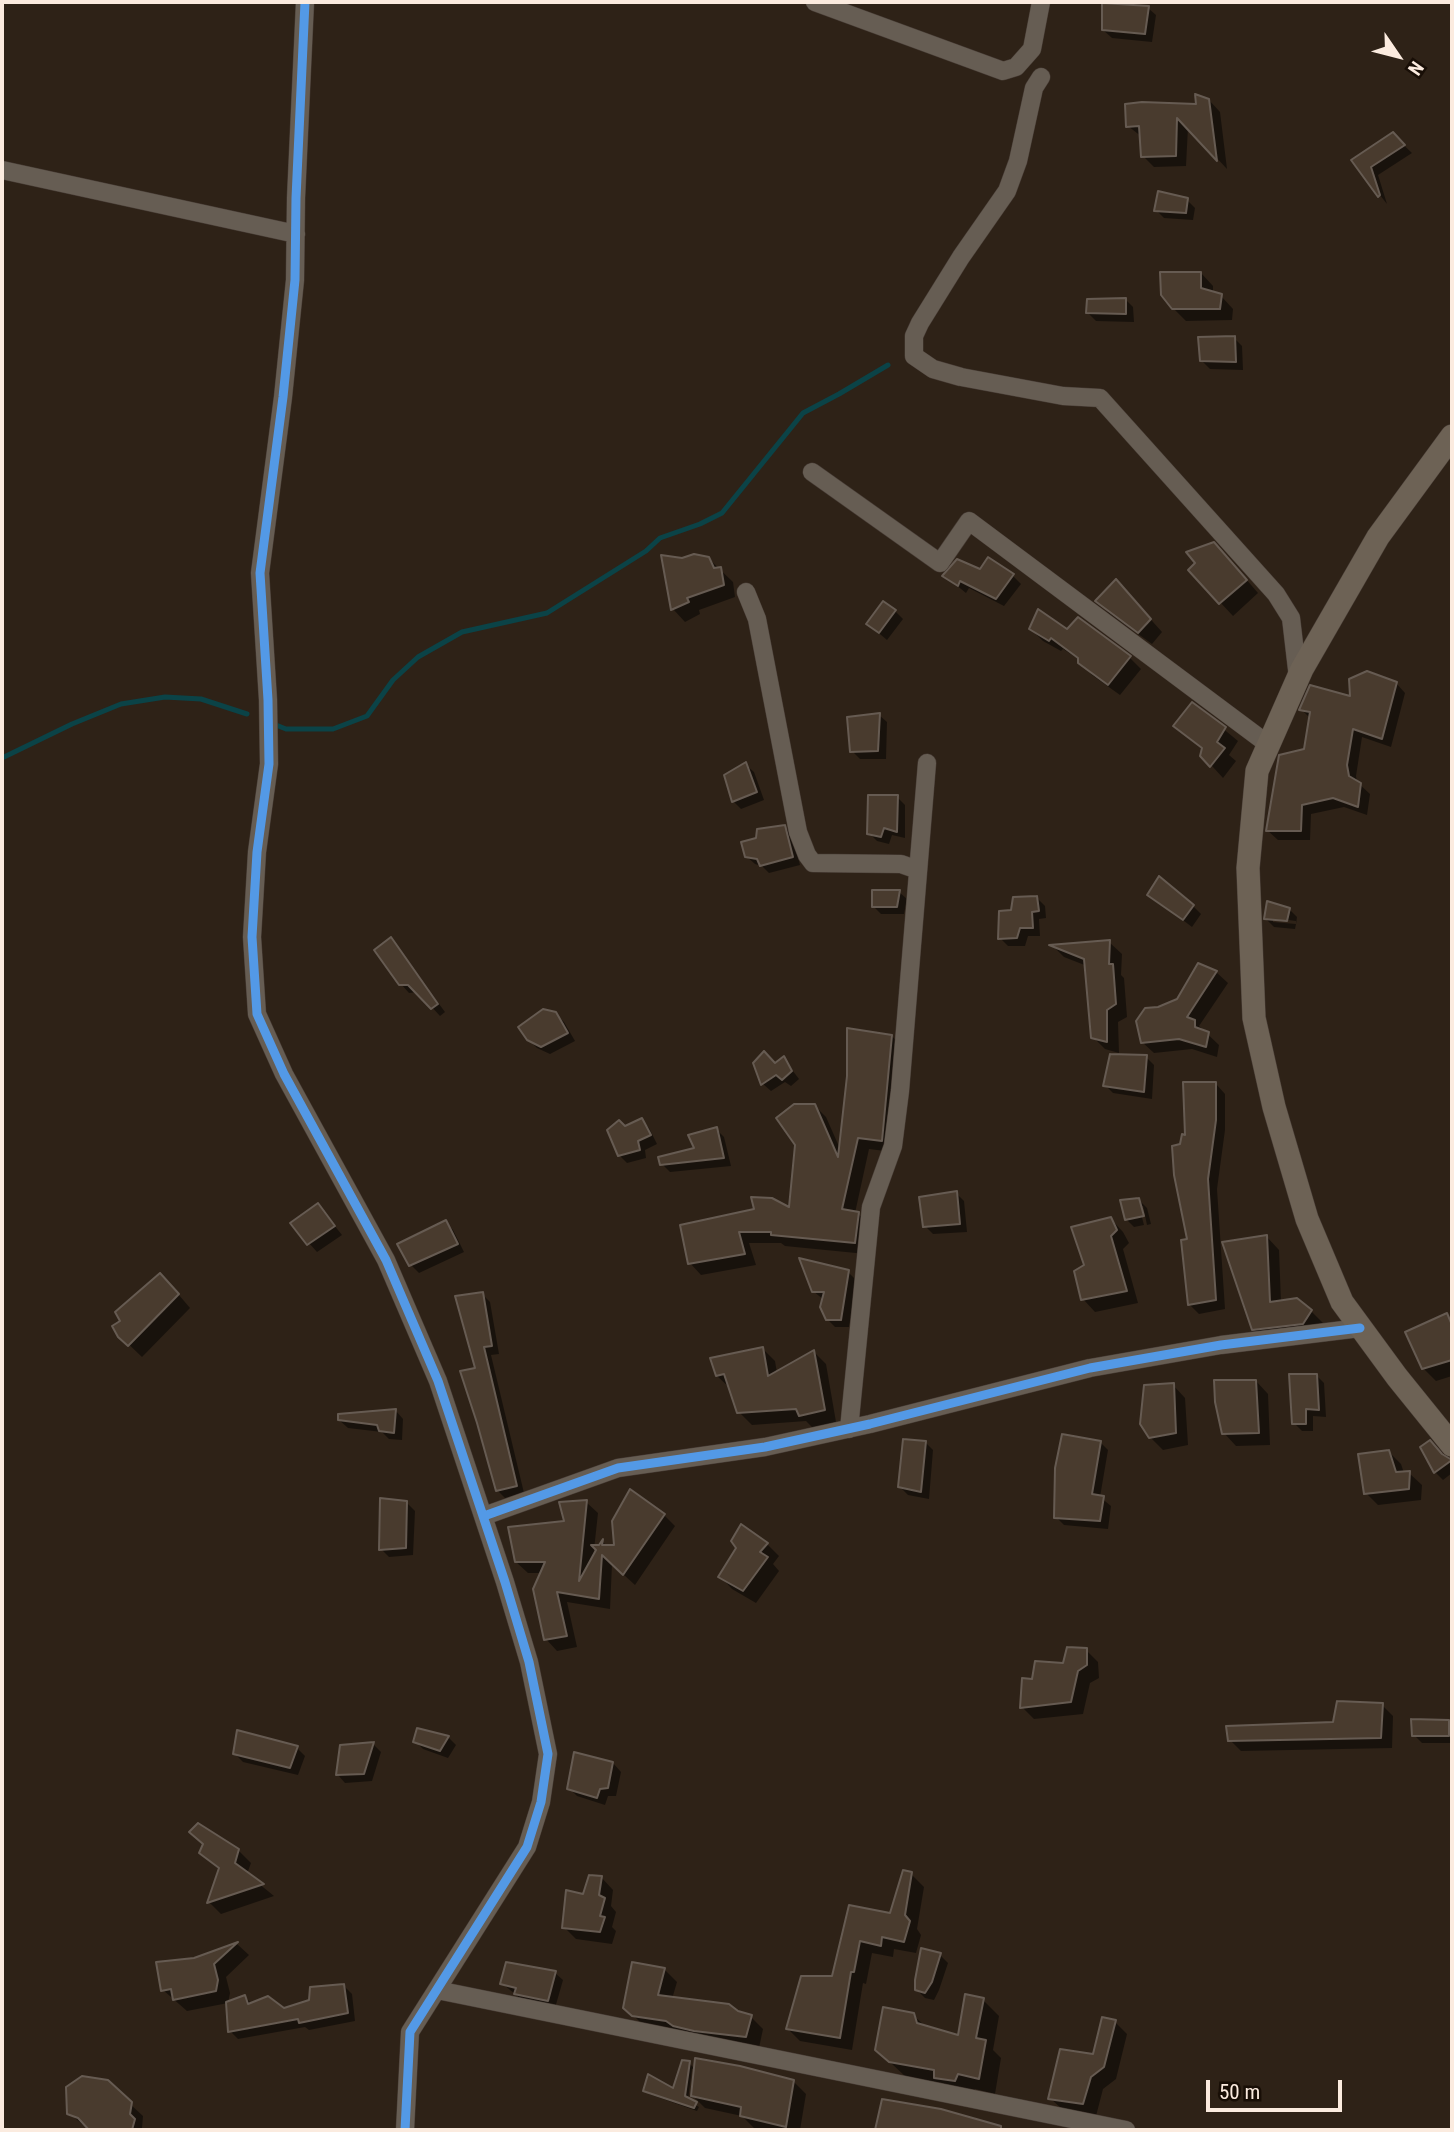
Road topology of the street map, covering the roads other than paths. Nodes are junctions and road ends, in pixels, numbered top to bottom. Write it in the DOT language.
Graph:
graph roads {
  1 [pos="304,2"];
  2 [pos="815,2"];
  3 [pos="1041,2"];
  4 [pos="1041,77"];
  5 [pos="2,170"];
  6 [pos="296,234"];
  7 [pos="1452,436"];
  8 [pos="813,472"];
  9 [pos="746,592"];
  10 [pos="1298,678"];
  11 [pos="1269,745"];
  12 [pos="927,763"];
  13 [pos="918,870"];
  14 [pos="1360,1328"];
  15 [pos="849,1429"];
  16 [pos="1452,1445"];
  17 [pos="484,1516"];
  18 [pos="437,1990"];
  19 [pos="405,2130"];
  20 [pos="1126,2130"];
  1 -- 6 [label="street"];
  2 -- 3 [label="street"];
  4 -- 10 [label="street"];
  5 -- 6 [label="street"];
  6 -- 17 [label="street"];
  7 -- 10 [label="main road"];
  8 -- 11 [label="street"];
  9 -- 13 [label="street"];
  10 -- 11 [label="main road"];
  11 -- 14 [label="main road"];
  12 -- 13 [label="street"];
  13 -- 15 [label="street"];
  14 -- 15 [label="street"];
  14 -- 16 [label="main road"];
  15 -- 17 [label="street"];
  17 -- 18 [label="street"];
  18 -- 19 [label="street"];
  18 -- 20 [label="street"];
}
